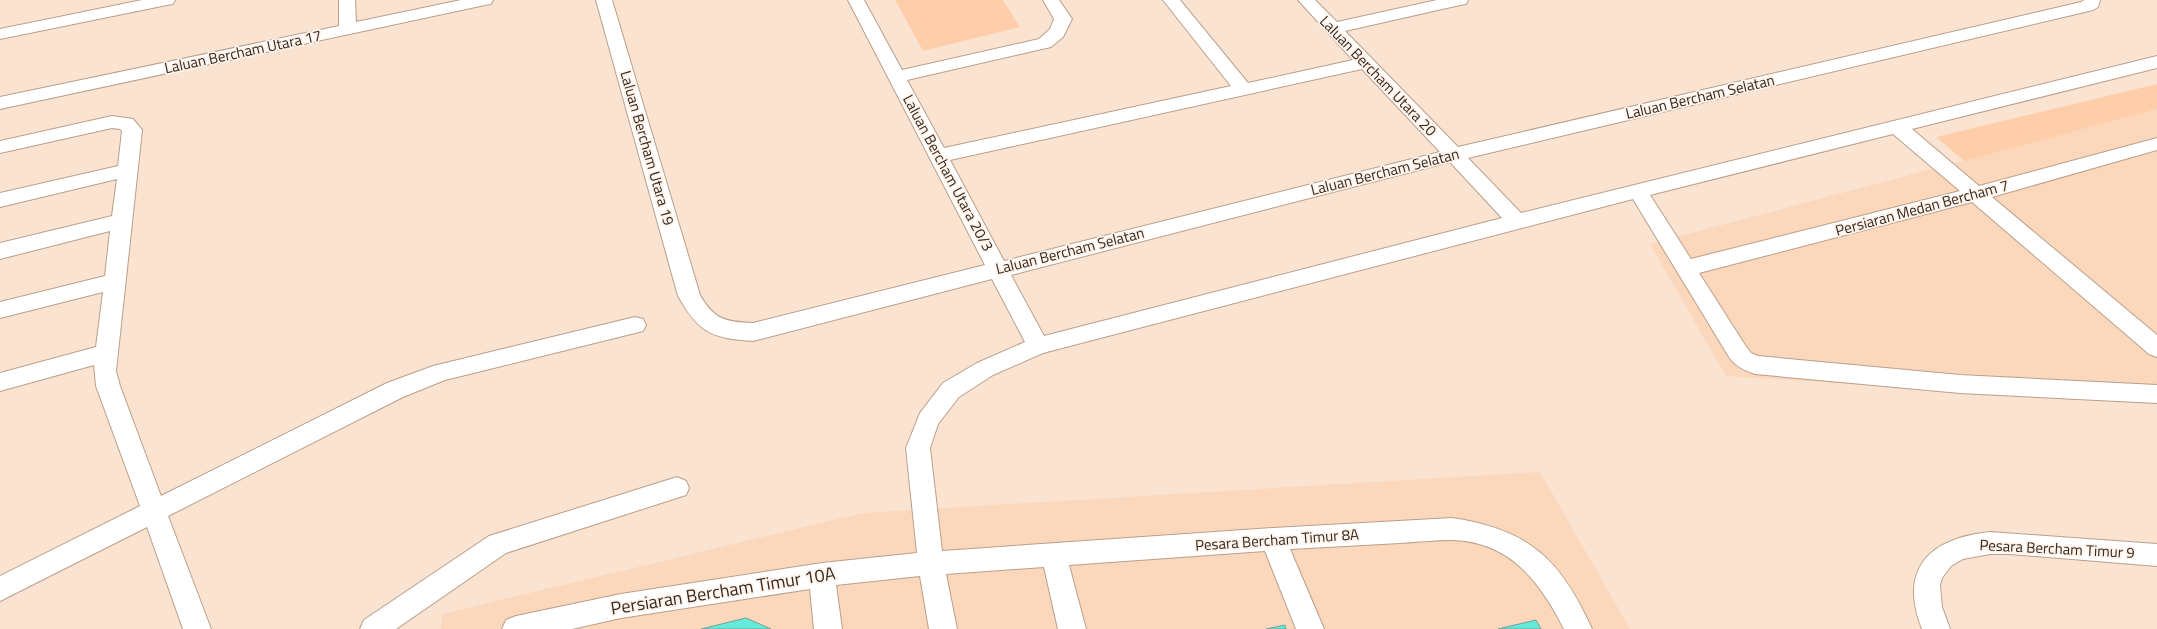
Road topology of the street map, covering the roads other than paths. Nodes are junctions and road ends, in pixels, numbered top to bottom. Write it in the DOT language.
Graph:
graph roads {
  1 [pos="167,0"];
  2 [pos="347,0"];
  3 [pos="485,0"];
  4 [pos="604,0"];
  5 [pos="856,0"];
  6 [pos="1051,0"];
  7 [pos="1172,0"];
  8 [pos="1306,0"];
  9 [pos="1460,0"];
  10 [pos="2092,0"];
  11 [pos="1333,28"];
  12 [pos="348,29"];
  13 [pos="0,34"];
  14 [pos="2157,62"];
  15 [pos="1366,63"];
  16 [pos="897,77"];
  17 [pos="1244,90"];
  18 [pos="0,103"];
  19 [pos="1898,128"];
  20 [pos="2157,144"];
  21 [pos="0,147"];
  22 [pos="1453,154"];
  23 [pos="939,156"];
  24 [pos="128,170"];
  25 [pos="1638,191"];
  26 [pos="1976,194"];
  27 [pos="0,200"];
  28 [pos="123,221"];
  29 [pos="1517,221"];
  30 [pos="0,251"];
  31 [pos="999,268"];
  32 [pos="1687,268"];
  33 [pos="116,281"];
  34 [pos="689,296"];
  35 [pos="0,310"];
  36 [pos="635,325"];
  37 [pos="2147,329"];
  38 [pos="1038,346"];
  39 [pos="2157,348"];
  40 [pos="107,353"];
  41 [pos="0,382"];
  42 [pos="2157,394"];
  43 [pos="677,488"];
  44 [pos="153,510"];
  45 [pos="1273,539"];
  46 [pos="1054,555"];
  47 [pos="2157,555"];
  48 [pos="931,563"];
  49 [pos="822,575"];
  50 [pos="0,589"];
  51 [pos="197,629"];
  52 [pos="374,629"];
  53 [pos="516,629"];
  54 [pos="828,629"];
  55 [pos="943,629"];
  56 [pos="1072,629"];
  57 [pos="1310,629"];
  58 [pos="1578,629"];
  59 [pos="1936,629"];
  1 -- 13 [label="street"];
  2 -- 12 [label="street"];
  3 -- 12 [label="street, Laluan Bercham Utara 17"];
  4 -- 34 [label="street, Laluan Bercham Utara 19"];
  5 -- 16 [label="street, Laluan Bercham Utara 20/3"];
  6 -- 16 [label="street"];
  7 -- 17 [label="street"];
  8 -- 11 [label="street, Laluan Bercham Utara 20"];
  9 -- 11 [label="street"];
  10 -- 22 [label="street, Laluan Bercham Selatan"];
  11 -- 15 [label="street, Laluan Bercham Utara 20"];
  12 -- 18 [label="street, Laluan Bercham Utara 17"];
  14 -- 19 [label="street"];
  15 -- 17 [label="street"];
  15 -- 22 [label="street, Laluan Bercham Utara 20"];
  16 -- 23 [label="street, Laluan Bercham Utara 20/3"];
  17 -- 23 [label="street"];
  19 -- 25 [label="street"];
  19 -- 26 [label="street"];
  20 -- 26 [label="street, Persiaran Medan Bercham 7"];
  21 -- 24 [label="street"];
  22 -- 29 [label="street, Laluan Bercham Utara 20"];
  22 -- 31 [label="street, Laluan Bercham Selatan"];
  23 -- 31 [label="street, Laluan Bercham Utara 20/3"];
  24 -- 27 [label="street"];
  24 -- 28 [label="street"];
  25 -- 29 [label="street"];
  25 -- 32 [label="street"];
  26 -- 32 [label="street, Persiaran Medan Bercham 7"];
  26 -- 37 [label="street"];
  28 -- 30 [label="street"];
  28 -- 33 [label="street"];
  29 -- 38 [label="street"];
  31 -- 34 [label="street, Laluan Bercham Selatan"];
  31 -- 38 [label="street, Laluan Bercham Utara 20/3"];
  32 -- 42 [label="street"];
  33 -- 35 [label="street"];
  33 -- 40 [label="street"];
  36 -- 44 [label="street"];
  37 -- 39 [label="street"];
  38 -- 48 [label="street"];
  40 -- 41 [label="street"];
  40 -- 44 [label="street"];
  43 -- 52 [label="street"];
  44 -- 50 [label="street"];
  44 -- 51 [label="street"];
  45 -- 46 [label="street, Pesara Bercham Timur 8A"];
  45 -- 57 [label="street"];
  45 -- 58 [label="street, Pesara Bercham Timur 8A"];
  46 -- 48 [label="street, Pesara Bercham Timur 8A"];
  46 -- 56 [label="street"];
  47 -- 59 [label="street, Pesara Bercham Timur 9"];
  48 -- 49 [label="street, Persiaran Bercham Timur 10A"];
  48 -- 55 [label="street"];
  49 -- 53 [label="street, Persiaran Bercham Timur 10A"];
  49 -- 54 [label="street"];
}
